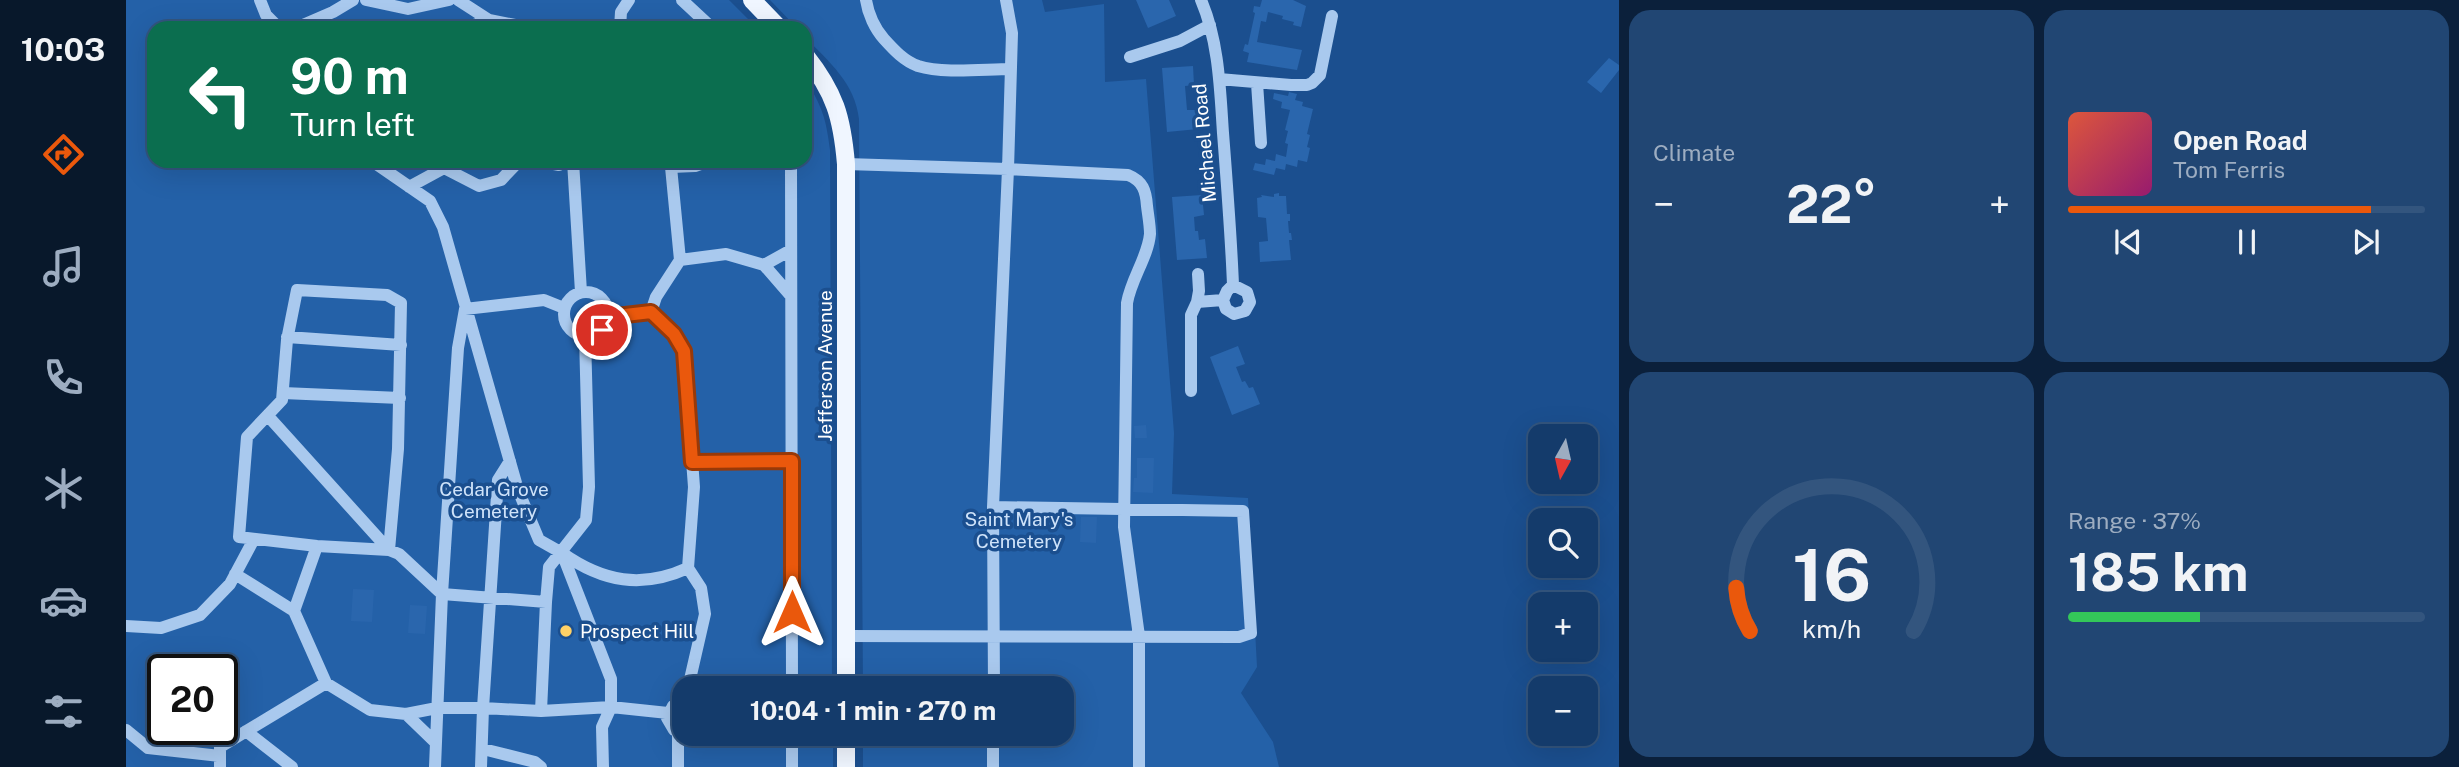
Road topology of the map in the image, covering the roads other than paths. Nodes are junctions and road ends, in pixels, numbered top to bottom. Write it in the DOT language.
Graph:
graph roads {
  1 [pos="260,0"];
  2 [pos="353,0"];
  3 [pos="366,0"];
  4 [pos="449,0"];
  5 [pos="458,0"];
  6 [pos="629,0"];
  7 [pos="682,0"];
  8 [pos="752,0"];
  9 [pos="866,0"];
  10 [pos="1006,0"];
  11 [pos="1205,2"];
  12 [pos="1332,16"];
  13 [pos="489,20"];
  14 [pos="272,21"];
  15 [pos="312,21"];
  16 [pos="486,21"];
  17 [pos="494,21"];
  18 [pos="620,21"];
  19 [pos="704,21"];
  20 [pos="772,21"];
  21 [pos="1210,25"];
  22 [pos="1130,57"];
  23 [pos="812,64"];
  24 [pos="1011,69"];
  25 [pos="1219,79"];
  26 [pos="1257,83"];
  27 [pos="1261,143"];
  28 [pos="846,164"];
  29 [pos="382,168"];
  30 [pos="437,168"];
  31 [pos="449,168"];
  32 [pos="512,168"];
  33 [pos="573,168"];
  34 [pos="670,168"];
  35 [pos="791,168"];
  36 [pos="1008,169"];
  37 [pos="410,187"];
  38 [pos="791,250"];
  39 [pos="680,260"];
  40 [pos="764,265"];
  41 [pos="1198,274"];
  42 [pos="1233,285"];
  43 [pos="581,292"];
  44 [pos="791,296"];
  45 [pos="1223,300"];
  46 [pos="1197,302"];
  47 [pos="564,308"];
  48 [pos="466,309"];
  49 [pos="651,312"];
  50 [pos="608,317"];
  51 [pos="585,336"];
  52 [pos="287,337"];
  53 [pos="401,345"];
  54 [pos="1191,391"];
  55 [pos="283,393"];
  56 [pos="400,398"];
  57 [pos="268,416"];
  58 [pos="510,461"];
  59 [pos="792,461"];
  60 [pos="692,462"];
  61 [pos="993,507"];
  62 [pos="1124,509"];
  63 [pos="254,539"];
  64 [pos="317,546"];
  65 [pos="389,550"];
  66 [pos="562,553"];
  67 [pos="688,568"];
  68 [pos="235,573"];
  69 [pos="442,594"];
  70 [pos="489,596"];
  71 [pos="546,602"];
  72 [pos="295,611"];
  73 [pos="126,626"];
  74 [pos="846,636"];
  75 [pos="995,636"];
  76 [pos="1139,636"];
  77 [pos="691,676"];
  78 [pos="792,676"];
  79 [pos="846,676"];
  80 [pos="993,676"];
  81 [pos="326,683"];
  82 [pos="611,707"];
  83 [pos="672,707"];
  84 [pos="437,708"];
  85 [pos="484,708"];
  86 [pos="541,711"];
  87 [pos="668,713"];
  88 [pos="406,714"];
  89 [pos="672,726"];
  90 [pos="126,730"];
  91 [pos="246,731"];
  92 [pos="436,743"];
  93 [pos="680,746"];
  94 [pos="792,746"];
  95 [pos="846,746"];
  96 [pos="993,746"];
  97 [pos="483,749"];
  98 [pos="220,761"];
  99 [pos="292,767"];
  100 [pos="435,767"];
  101 [pos="481,767"];
  102 [pos="541,767"];
  103 [pos="603,767"];
  104 [pos="678,767"];
  105 [pos="793,767"];
  106 [pos="846,767"];
  107 [pos="993,767"];
  108 [pos="1139,767"];
  1 -- 14 [label="street"];
  2 -- 15 [label="street"];
  3 -- 4 [label="street"];
  5 -- 13 [label="street"];
  6 -- 18 [label="street"];
  7 -- 19 [label="street"];
  8 -- 20 [label="main road"];
  9 -- 24 [label="street"];
  10 -- 24 [label="street"];
  11 -- 21 [label="street, Michael Road"];
  12 -- 26 [label="street"];
  13 -- 16 [label="street"];
  13 -- 17 [label="street"];
  21 -- 22 [label="street"];
  21 -- 25 [label="street, Michael Road"];
  23 -- 28 [label="main road, Jefferson Avenue"];
  24 -- 36 [label="street"];
  25 -- 26 [label="street"];
  25 -- 42 [label="street, Michael Road"];
  26 -- 27 [label="street"];
  28 -- 36 [label="street"];
  28 -- 74 [label="main road, Jefferson Avenue"];
  29 -- 37 [label="street"];
  30 -- 37 [label="street"];
  31 -- 32 [label="street"];
  33 -- 43 [label="street"];
  34 -- 39 [label="street"];
  35 -- 38 [label="street"];
  36 -- 61 [label="street"];
  36 -- 62 [label="street"];
  37 -- 48 [label="street"];
  38 -- 40 [label="street"];
  38 -- 44 [label="street"];
  39 -- 40 [label="street"];
  39 -- 49 [label="street"];
  40 -- 44 [label="street"];
  41 -- 46 [label="street"];
  42 -- 45 [label="street"];
  42 -- 45 [label="street, Michael Road"];
  43 -- 47 [label="street"];
  43 -- 50 [label="street"];
  44 -- 59 [label="street"];
  45 -- 46 [label="street"];
  46 -- 54 [label="street"];
  47 -- 48 [label="street"];
  47 -- 51 [label="street"];
  48 -- 58 [label="street"];
  48 -- 69 [label="street"];
  49 -- 50 [label="street"];
  49 -- 60 [label="street"];
  50 -- 51 [label="street"];
  51 -- 66 [label="street"];
  52 -- 53 [label="street"];
  52 -- 53 [label="street"];
  52 -- 55 [label="street"];
  53 -- 56 [label="street"];
  55 -- 56 [label="street"];
  55 -- 57 [label="street"];
  56 -- 65 [label="street"];
  57 -- 63 [label="street"];
  57 -- 65 [label="street"];
  58 -- 66 [label="street"];
  58 -- 70 [label="street"];
  59 -- 60 [label="street"];
  59 -- 78 [label="street"];
  60 -- 67 [label="street"];
  61 -- 62 [label="street"];
  61 -- 75 [label="street"];
  62 -- 76 [label="street"];
  62 -- 76 [label="street"];
  63 -- 64 [label="street"];
  63 -- 68 [label="street"];
  64 -- 65 [label="street"];
  64 -- 72 [label="street"];
  65 -- 69 [label="street"];
  66 -- 67 [label="street"];
  66 -- 71 [label="street"];
  66 -- 82 [label="street"];
  67 -- 77 [label="street"];
  68 -- 72 [label="street"];
  68 -- 73 [label="street"];
  69 -- 70 [label="street"];
  69 -- 84 [label="street"];
  70 -- 71 [label="street"];
  70 -- 85 [label="street"];
  71 -- 86 [label="street"];
  72 -- 81 [label="street"];
  74 -- 75 [label="street"];
  74 -- 79 [label="main road, Jefferson Avenue"];
  75 -- 76 [label="street"];
  75 -- 80 [label="street"];
  76 -- 108 [label="street"];
  81 -- 88 [label="street"];
  81 -- 91 [label="street"];
  82 -- 86 [label="street"];
  82 -- 87 [label="street"];
  82 -- 103 [label="street"];
  83 -- 87 [label="street"];
  84 -- 85 [label="street"];
  84 -- 88 [label="street"];
  84 -- 92 [label="street"];
  85 -- 86 [label="street"];
  85 -- 97 [label="street"];
  87 -- 89 [label="street"];
  88 -- 92 [label="street"];
  90 -- 98 [label="street"];
  91 -- 98 [label="street"];
  91 -- 99 [label="street"];
  92 -- 100 [label="street"];
  93 -- 104 [label="street"];
  94 -- 105 [label="street"];
  95 -- 106 [label="main road"];
  96 -- 107 [label="street"];
  97 -- 101 [label="street"];
  97 -- 102 [label="street"];
}
